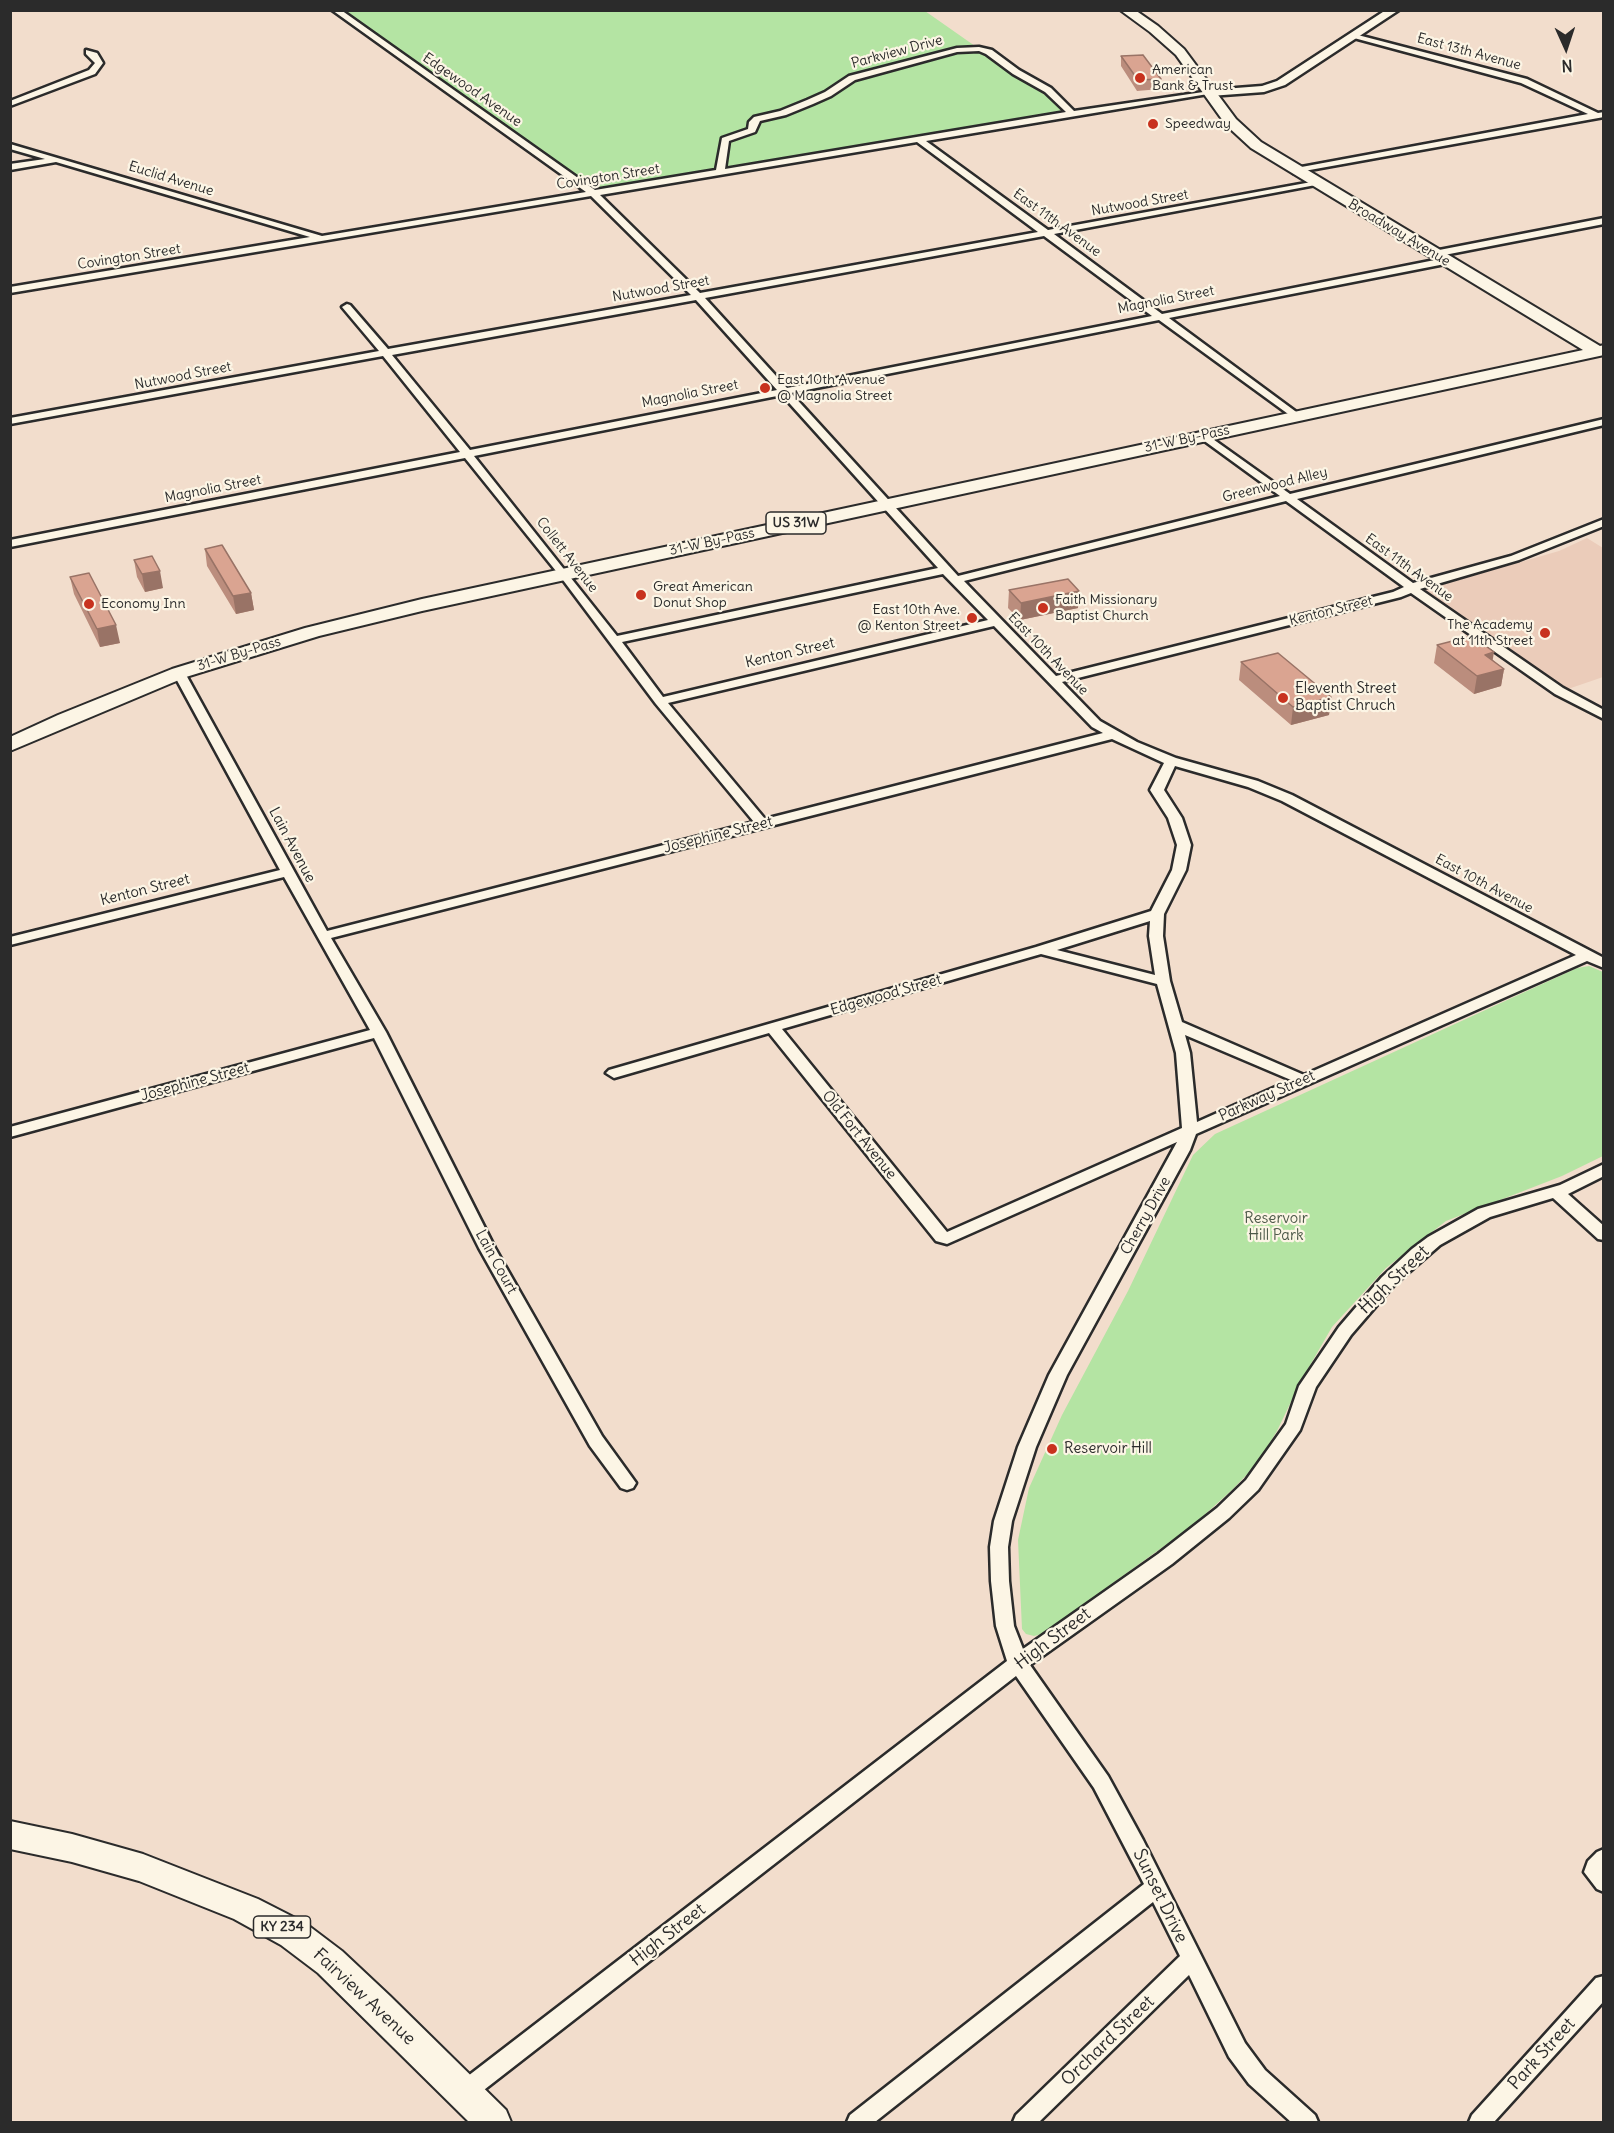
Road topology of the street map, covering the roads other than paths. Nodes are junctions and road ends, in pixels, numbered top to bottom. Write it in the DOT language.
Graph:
graph roads {
  1 [pos="335,10"];
  2 [pos="1126,10"];
  3 [pos="1394,10"];
  4 [pos="1357,36"];
  5 [pos="89,52"];
  6 [pos="1210,93"];
  7 [pos="10,104"];
  8 [pos="1072,114"];
  9 [pos="1601,116"];
  10 [pos="918,139"];
  11 [pos="10,146"];
  12 [pos="62,160"];
  13 [pos="10,167"];
  14 [pos="1296,171"];
  15 [pos="720,172"];
  16 [pos="1317,184"];
  17 [pos="593,193"];
  18 [pos="1604,221"];
  19 [pos="1045,233"];
  20 [pos="323,238"];
  21 [pos="1440,258"];
  22 [pos="10,290"];
  23 [pos="698,296"];
  24 [pos="347,307"];
  25 [pos="1161,317"];
  26 [pos="386,352"];
  27 [pos="1601,352"];
  28 [pos="784,391"];
  29 [pos="1295,416"];
  30 [pos="10,422"];
  31 [pos="1604,422"];
  32 [pos="1203,435"];
  33 [pos="467,454"];
  34 [pos="1287,498"];
  35 [pos="885,504"];
  36 [pos="1604,522"];
  37 [pos="10,544"];
  38 [pos="946,570"];
  39 [pos="564,574"];
  40 [pos="955,580"];
  41 [pos="1411,588"];
  42 [pos="997,622"];
  43 [pos="614,640"];
  44 [pos="179,673"];
  45 [pos="1053,680"];
  46 [pos="660,701"];
  47 [pos="1604,715"];
  48 [pos="1112,735"];
  49 [pos="10,745"];
  50 [pos="1171,761"];
  51 [pos="762,824"];
  52 [pos="287,872"];
  53 [pos="1157,914"];
  54 [pos="323,936"];
  55 [pos="10,941"];
  56 [pos="1041,950"];
  57 [pos="1586,956"];
  58 [pos="1604,964"];
  59 [pos="1163,981"];
  60 [pos="1178,1026"];
  61 [pos="772,1027"];
  62 [pos="379,1032"];
  63 [pos="614,1073"];
  64 [pos="1304,1080"];
  65 [pos="1190,1130"];
  66 [pos="10,1132"];
  67 [pos="1604,1169"];
  68 [pos="1556,1192"];
  69 [pos="1604,1235"];
  70 [pos="949,1237"];
  71 [pos="627,1483"];
  72 [pos="1018,1664"];
  73 [pos="10,1835"];
  74 [pos="1604,1858"];
  75 [pos="1604,1883"];
  76 [pos="1156,1887"];
  77 [pos="1191,1959"];
  78 [pos="1604,1985"];
  79 [pos="463,2093"];
  80 [pos="493,2122"];
  81 [pos="858,2122"];
  82 [pos="1024,2122"];
  83 [pos="1307,2122"];
  84 [pos="1480,2122"];
  1 -- 17 [label="street, Edgewood Avenue"];
  2 -- 6 [label="main road, Broadway Avenue"];
  3 -- 4 [label="street"];
  4 -- 6 [label="street"];
  4 -- 9 [label="street, East 13th Avenue"];
  5 -- 7 [label="street"];
  6 -- 8 [label="street, Covington Street"];
  6 -- 14 [label="main road, Broadway Avenue"];
  8 -- 10 [label="street, Covington Street"];
  8 -- 15 [label="street, Parkview Drive"];
  9 -- 14 [label="street"];
  10 -- 15 [label="street, Covington Street"];
  10 -- 19 [label="street, East 11th Avenue"];
  11 -- 12 [label="street, Euclid Avenue"];
  12 -- 13 [label="street"];
  12 -- 20 [label="street, Euclid Avenue"];
  14 -- 16 [label="main road, Broadway Avenue"];
  15 -- 17 [label="street, Covington Street"];
  16 -- 19 [label="street, Nutwood Street"];
  16 -- 21 [label="main road, Broadway Avenue"];
  17 -- 20 [label="street, Covington Street"];
  17 -- 23 [label="street, East 10th Avenue"];
  18 -- 21 [label="street, Magnolia Street"];
  19 -- 23 [label="street, Nutwood Street"];
  19 -- 25 [label="street, East 11th Avenue"];
  20 -- 22 [label="street, Covington Street"];
  21 -- 25 [label="street, Magnolia Street"];
  21 -- 27 [label="main road, Broadway Avenue"];
  23 -- 26 [label="street, Nutwood Street"];
  23 -- 28 [label="street, East 10th Avenue"];
  24 -- 26 [label="street, Collett Avenue"];
  25 -- 28 [label="street, Magnolia Street"];
  25 -- 29 [label="street, East 11th Avenue"];
  26 -- 30 [label="street, Nutwood Street"];
  26 -- 33 [label="street, Collett Avenue"];
  27 -- 29 [label="main road, 31-W By-Pass / US 31W"];
  28 -- 33 [label="street, Magnolia Street"];
  28 -- 35 [label="street, East 10th Avenue"];
  29 -- 32 [label="main road, 31-W By-Pass / US 31W"];
  31 -- 34 [label="street, Greenwood Alley"];
  32 -- 34 [label="street, East 11th Avenue"];
  32 -- 35 [label="main road, 31-W By-Pass / US 31W"];
  33 -- 37 [label="street, Magnolia Street"];
  33 -- 39 [label="street, Collett Avenue"];
  34 -- 40 [label="street, Greenwood Alley"];
  34 -- 41 [label="street, East 11th Avenue"];
  35 -- 38 [label="street, East 10th Avenue"];
  35 -- 39 [label="main road, 31-W By-Pass / US 31W"];
  36 -- 41 [label="street, Kenton Street"];
  38 -- 40 [label="street, East 10th Avenue"];
  38 -- 43 [label="street"];
  39 -- 43 [label="street, Collett Avenue"];
  39 -- 44 [label="main road, 31-W By-Pass / US 31W"];
  40 -- 42 [label="street, East 10th Avenue"];
  41 -- 45 [label="street, Kenton Street"];
  41 -- 47 [label="street, East 11th Avenue"];
  42 -- 45 [label="street, East 10th Avenue"];
  42 -- 46 [label="street, Kenton Street"];
  43 -- 46 [label="street, Collett Avenue"];
  44 -- 49 [label="main road, 31-W By-Pass / US 31W"];
  44 -- 52 [label="street, Lain Avenue"];
  45 -- 48 [label="street, East 10th Avenue"];
  46 -- 51 [label="street, Collett Avenue"];
  48 -- 50 [label="street, East 10th Avenue"];
  48 -- 51 [label="street, Josephine Street"];
  50 -- 53 [label="street, Cherry Drive"];
  50 -- 57 [label="street, East 10th Avenue"];
  51 -- 54 [label="street, Josephine Street"];
  52 -- 54 [label="street, Lain Avenue"];
  52 -- 55 [label="street, Kenton Street"];
  53 -- 56 [label="street, Edgewood Street"];
  53 -- 59 [label="street, Cherry Drive"];
  54 -- 62 [label="street, Lain Avenue"];
  56 -- 59 [label="street"];
  56 -- 61 [label="street, Edgewood Street"];
  57 -- 58 [label="street, East 10th Avenue"];
  57 -- 64 [label="street, Parkway Street"];
  59 -- 60 [label="street, Cherry Drive"];
  60 -- 64 [label="street"];
  60 -- 65 [label="street, Cherry Drive"];
  61 -- 63 [label="street, Edgewood Street"];
  61 -- 70 [label="street, Old Fort Avenue"];
  62 -- 66 [label="street, Josephine Street"];
  62 -- 71 [label="street, Lain Court"];
  64 -- 65 [label="street, Parkway Street"];
  65 -- 70 [label="street, Parkway Street"];
  65 -- 72 [label="street, Cherry Drive"];
  67 -- 68 [label="street, High Street"];
  68 -- 69 [label="street"];
  68 -- 72 [label="street, High Street"];
  72 -- 76 [label="street, Sunset Drive"];
  72 -- 79 [label="street, High Street"];
  73 -- 79 [label="main road, Fairview Avenue / KY 234"];
  74 -- 75 [label="street"];
  76 -- 77 [label="street, Sunset Drive"];
  76 -- 81 [label="street"];
  77 -- 82 [label="street, Orchard Street"];
  77 -- 83 [label="street, Sunset Drive"];
  78 -- 84 [label="street, Park Street"];
  79 -- 80 [label="main road, Fairview Avenue / KY 234"];
}
